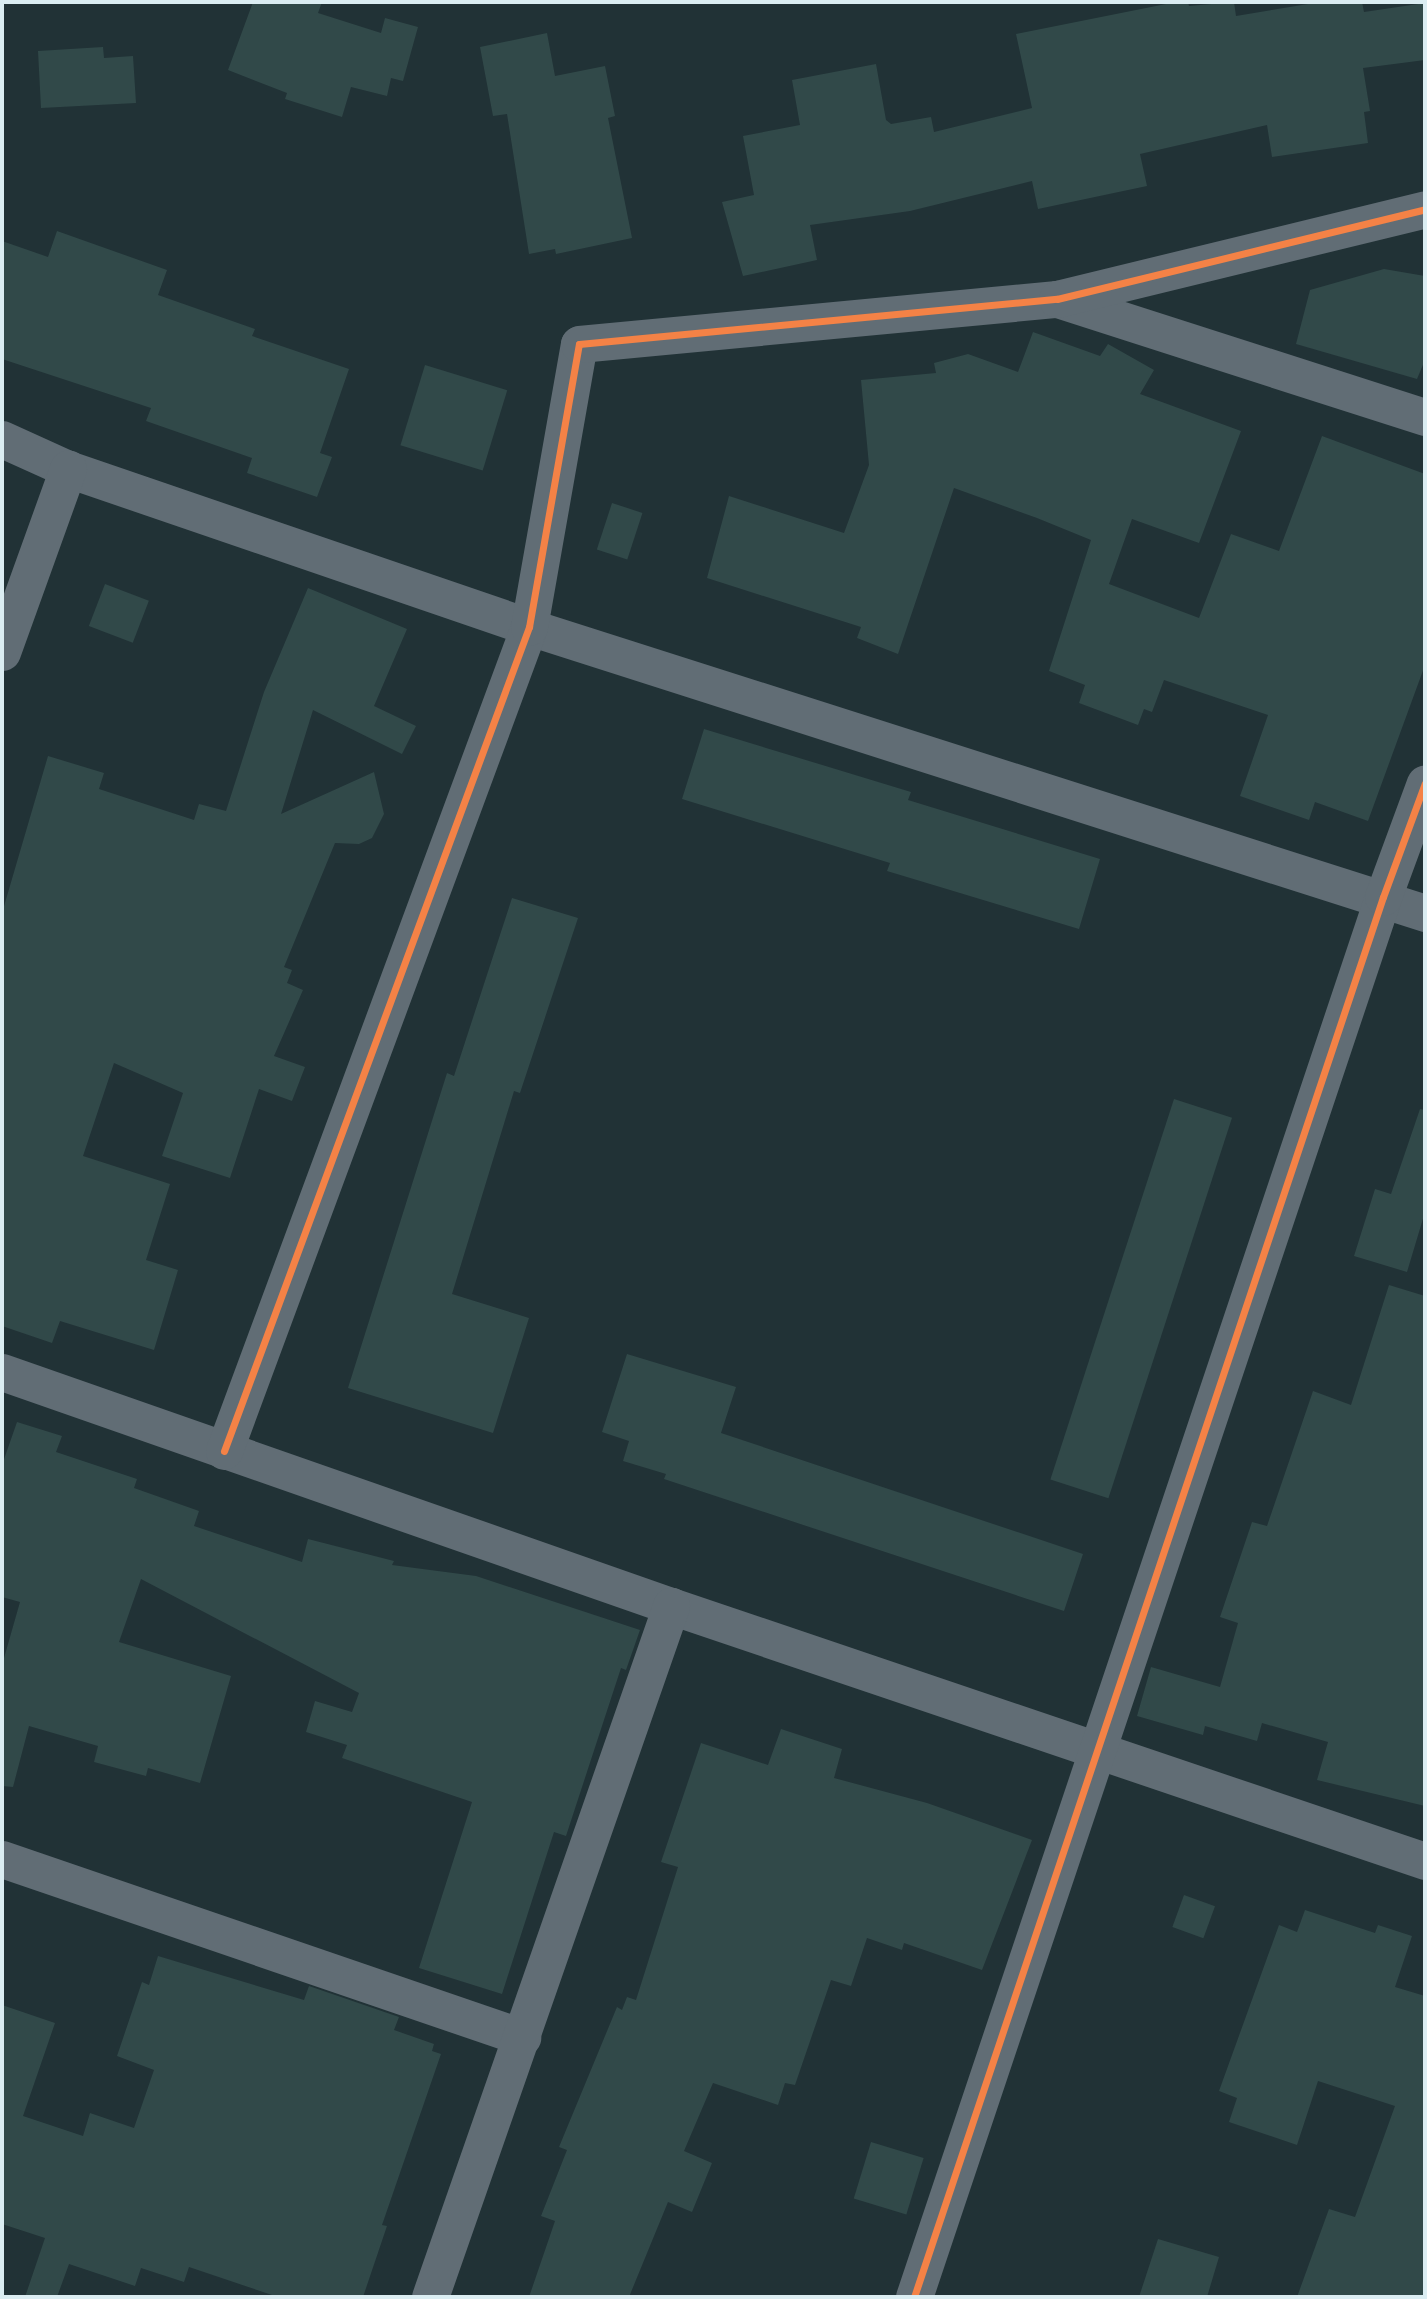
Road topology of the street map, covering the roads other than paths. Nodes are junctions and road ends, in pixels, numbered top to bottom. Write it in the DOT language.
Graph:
graph roads {
  1 [pos="1425,209"];
  2 [pos="1057,299"];
  3 [pos="1425,417"];
  4 [pos="2,439"];
  5 [pos="68,469"];
  6 [pos="529,627"];
  7 [pos="2,652"];
  8 [pos="1425,783"];
  9 [pos="1383,897"];
  10 [pos="1425,913"];
  11 [pos="2,1372"];
  12 [pos="224,1451"];
  13 [pos="671,1606"];
  14 [pos="1096,1749"];
  15 [pos="2,1859"];
  16 [pos="1425,1861"];
  17 [pos="522,2037"];
  18 [pos="430,2297"];
  19 [pos="914,2297"];
  1 -- 2 [label="street"];
  2 -- 3 [label="street"];
  2 -- 6 [label="street"];
  4 -- 5 [label="street"];
  5 -- 6 [label="street"];
  5 -- 7 [label="street"];
  6 -- 9 [label="street"];
  6 -- 12 [label="street"];
  8 -- 9 [label="street"];
  9 -- 10 [label="street"];
  9 -- 14 [label="street"];
  11 -- 12 [label="street"];
  12 -- 13 [label="street"];
  13 -- 14 [label="street"];
  13 -- 17 [label="street"];
  14 -- 16 [label="street"];
  14 -- 19 [label="street"];
  15 -- 17 [label="street"];
  17 -- 18 [label="street"];
}
